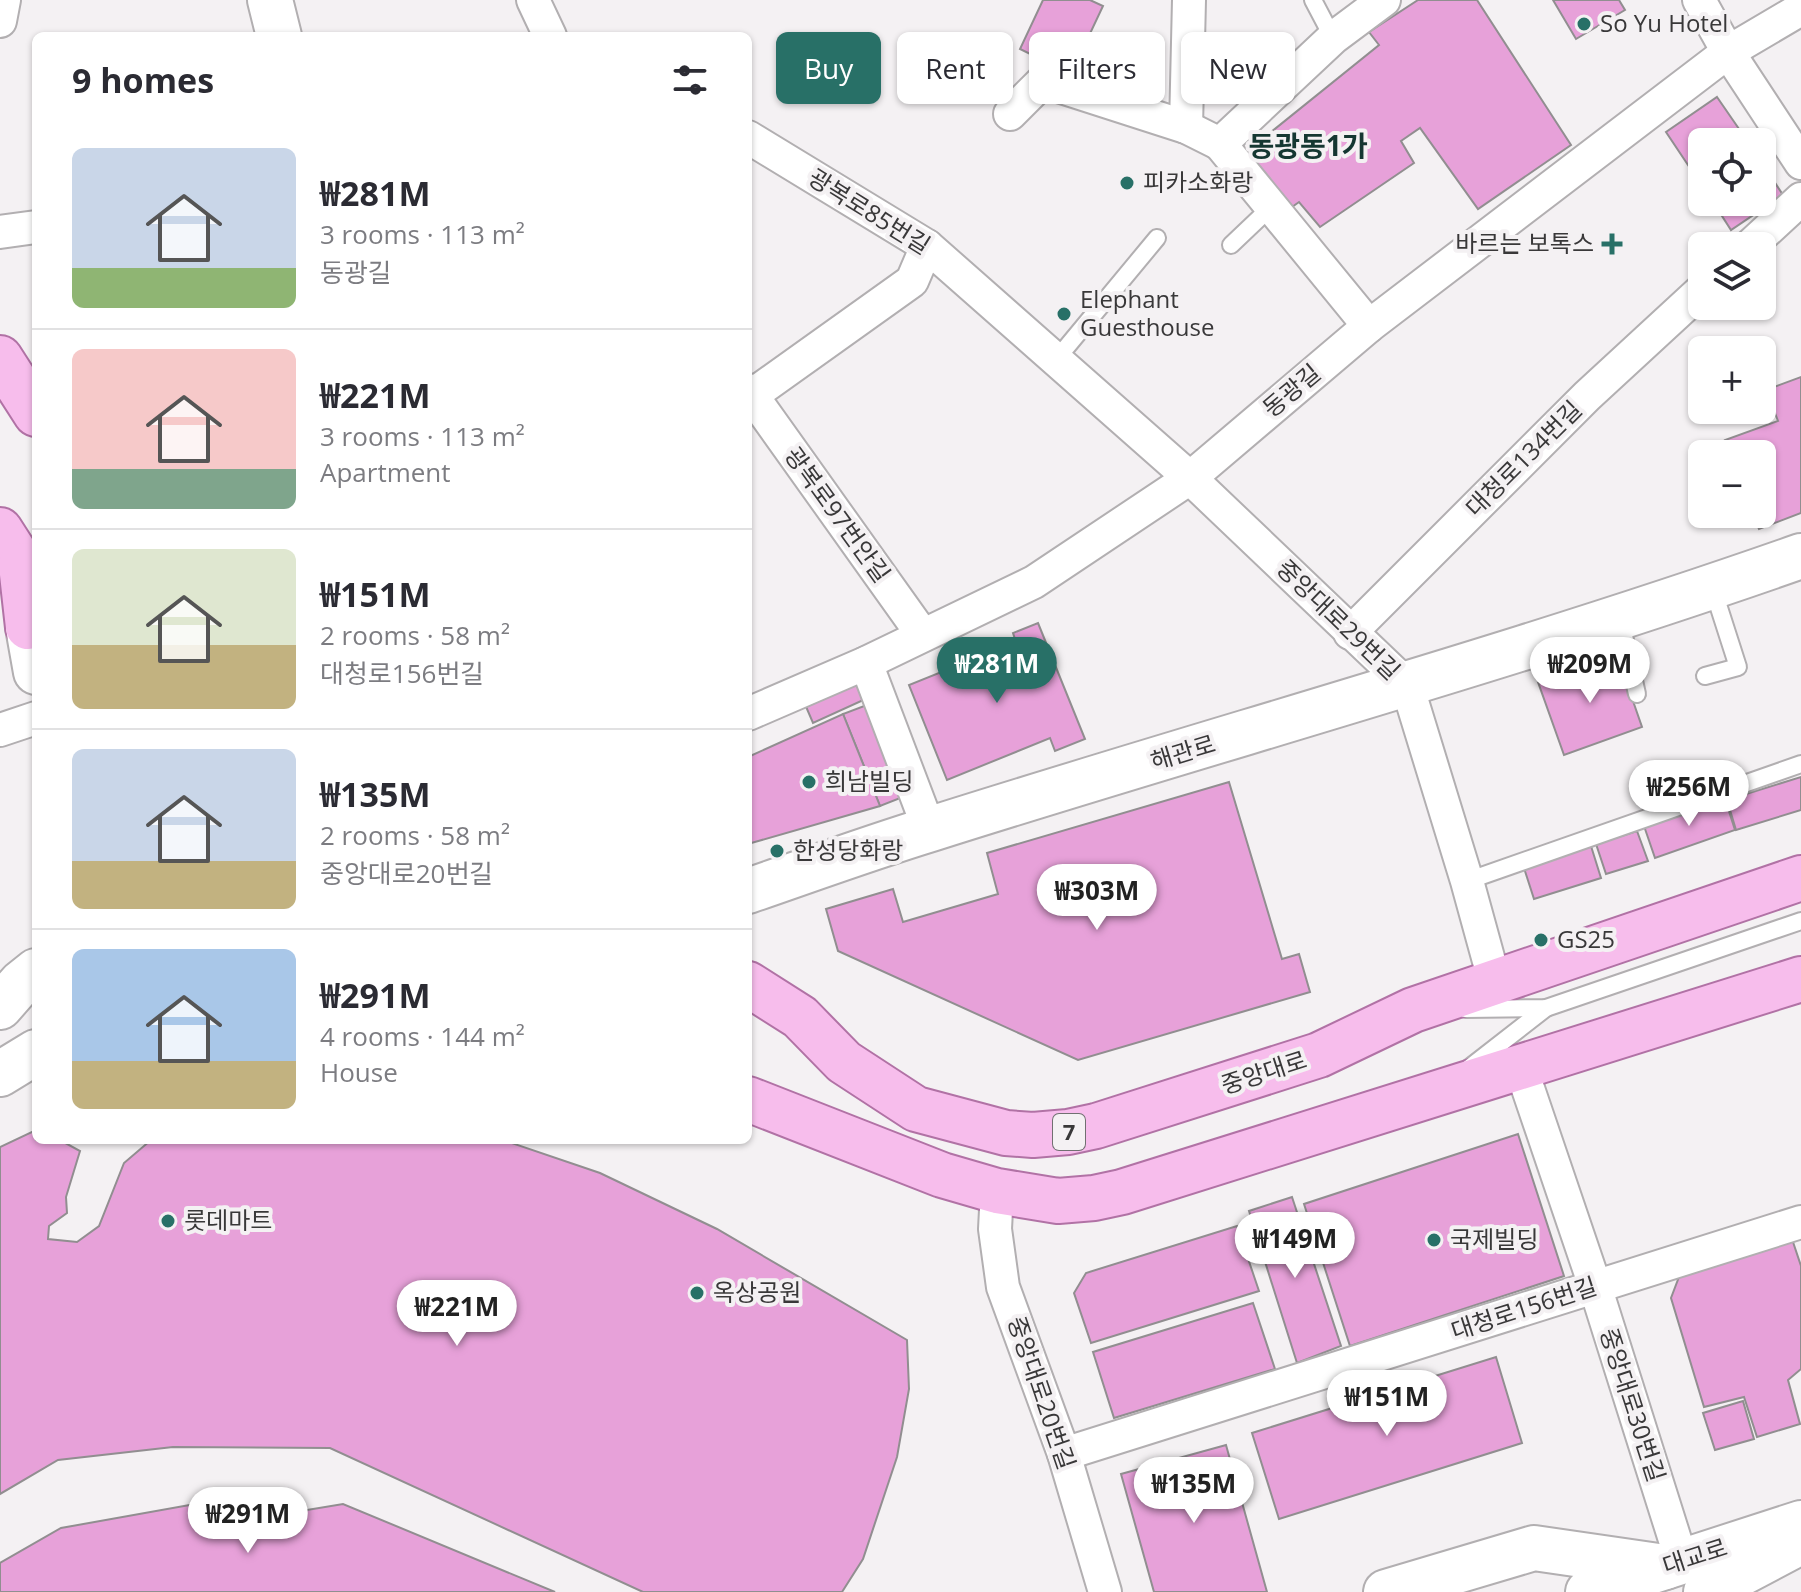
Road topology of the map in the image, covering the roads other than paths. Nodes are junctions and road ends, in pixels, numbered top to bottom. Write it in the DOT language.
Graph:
graph roads {
  1 [pos="4,0"];
  2 [pos="270,0"];
  3 [pos="533,0"];
  4 [pos="1189,0"];
  5 [pos="1313,0"];
  6 [pos="1384,0"];
  7 [pos="1699,0"];
  8 [pos="1801,9"];
  9 [pos="0,21"];
  10 [pos="278,32"];
  11 [pos="548,32"];
  12 [pos="1333,38"];
  13 [pos="1728,52"];
  14 [pos="1010,114"];
  15 [pos="1186,127"];
  16 [pos="752,139"];
  17 [pos="1220,144"];
  18 [pos="1801,163"];
  19 [pos="1801,199"];
  20 [pos="1271,207"];
  21 [pos="32,228"];
  22 [pos="0,232"];
  23 [pos="1765,232"];
  24 [pos="1157,238"];
  25 [pos="1231,245"];
  26 [pos="927,246"];
  27 [pos="1688,303"];
  28 [pos="1369,326"];
  29 [pos="0,358"];
  30 [pos="1055,361"];
  31 [pos="752,392"];
  32 [pos="752,396"];
  33 [pos="32,408"];
  34 [pos="1190,478"];
  35 [pos="1801,556"];
  36 [pos="17,577"];
  37 [pos="1712,588"];
  38 [pos="1620,617"];
  39 [pos="1350,633"];
  40 [pos="922,634"];
  41 [pos="32,652"];
  42 [pos="866,663"];
  43 [pos="1705,676"];
  44 [pos="1407,685"];
  45 [pos="1637,694"];
  46 [pos="752,712"];
  47 [pos="32,719"];
  48 [pos="0,730"];
  49 [pos="1801,764"];
  50 [pos="929,829"];
  51 [pos="1801,878"];
  52 [pos="1467,881"];
  53 [pos="752,890"];
  54 [pos="1801,921"];
  55 [pos="32,974"];
  56 [pos="1801,979"];
  57 [pos="1495,983"];
  58 [pos="752,986"];
  59 [pos="32,998"];
  60 [pos="0,1007"];
  61 [pos="1546,1008"];
  62 [pos="1413,1010"];
  63 [pos="0,1018"];
  64 [pos="32,1054"];
  65 [pos="1521,1068"];
  66 [pos="0,1074"];
  67 [pos="1436,1094"];
  68 [pos="752,1101"];
  69 [pos="997,1191"];
  70 [pos="1801,1222"];
  71 [pos="1595,1286"];
  72 [pos="1064,1454"];
  73 [pos="1801,1523"];
  74 [pos="1801,1542"];
  75 [pos="1684,1574"];
  76 [pos="1105,1592"];
  77 [pos="1386,1592"];
  78 [pos="1588,1592"];
  1 -- 9 [label="street"];
  2 -- 10 [label="main road"];
  3 -- 11 [label="street"];
  4 -- 15 [label="street"];
  5 -- 12 [label="lane"];
  6 -- 12 [label="street"];
  7 -- 13 [label="street"];
  8 -- 13 [label="street, 동광길"];
  12 -- 17 [label="street"];
  13 -- 18 [label="street"];
  13 -- 28 [label="street, 동광길"];
  14 -- 15 [label="street"];
  15 -- 17 [label="street"];
  16 -- 26 [label="street, 광복로85번길"];
  17 -- 20 [label="street"];
  19 -- 23 [label="street"];
  20 -- 25 [label="lane"];
  20 -- 28 [label="street"];
  21 -- 22 [label="street"];
  24 -- 30 [label="lane"];
  26 -- 30 [label="street, 광복로85번길"];
  26 -- 31 [label="street, 광복로97번안길"];
  27 -- 39 [label="street, 대청로134번길"];
  28 -- 34 [label="street, 동광길"];
  29 -- 33 [label="main road"];
  30 -- 34 [label="street, 광복로85번길"];
  32 -- 40 [label="street, 광복로97번안길"];
  34 -- 39 [label="street, 중앙대로29번길"];
  34 -- 40 [label="street, 동광길"];
  35 -- 37 [label="main road, 해관로"];
  36 -- 41 [label="main road"];
  37 -- 38 [label="main road, 해관로"];
  37 -- 43 [label="lane"];
  38 -- 44 [label="main road, 해관로"];
  38 -- 45 [label="lane"];
  39 -- 44 [label="street, 중앙대로29번길"];
  40 -- 42 [label="street, 동광길"];
  42 -- 46 [label="street, 동광길"];
  42 -- 50 [label="street"];
  44 -- 50 [label="main road, 해관로"];
  44 -- 52 [label="street, 중앙대로29번길"];
  47 -- 48 [label="street"];
  49 -- 52 [label="lane"];
  50 -- 53 [label="main road, 해관로"];
  51 -- 57 [label="main road, 중앙대로 / 7"];
  52 -- 57 [label="street, 중앙대로29번길"];
  54 -- 61 [label="lane"];
  55 -- 60 [label="main road"];
  56 -- 65 [label="main road"];
  57 -- 62 [label="main road, 중앙대로 / 7"];
  58 -- 62 [label="main road, 중앙대로 / 7"];
  59 -- 63 [label="main road"];
  61 -- 62 [label="lane"];
  61 -- 67 [label="lane"];
  64 -- 66 [label="main road"];
  65 -- 67 [label="main road"];
  65 -- 71 [label="street, 중앙대로30번길"];
  67 -- 69 [label="main road"];
  68 -- 69 [label="main road"];
  69 -- 72 [label="street, 중앙대로20번길"];
  70 -- 71 [label="street, 대청로156번길"];
  71 -- 72 [label="street, 대청로156번길"];
  71 -- 75 [label="street, 중앙대로30번길"];
  72 -- 76 [label="street, 중앙대로20번길"];
  73 -- 75 [label="main road, 대교로"];
  74 -- 75 [label="main road"];
  75 -- 77 [label="main road"];
  75 -- 78 [label="main road, 대교로"];
}
